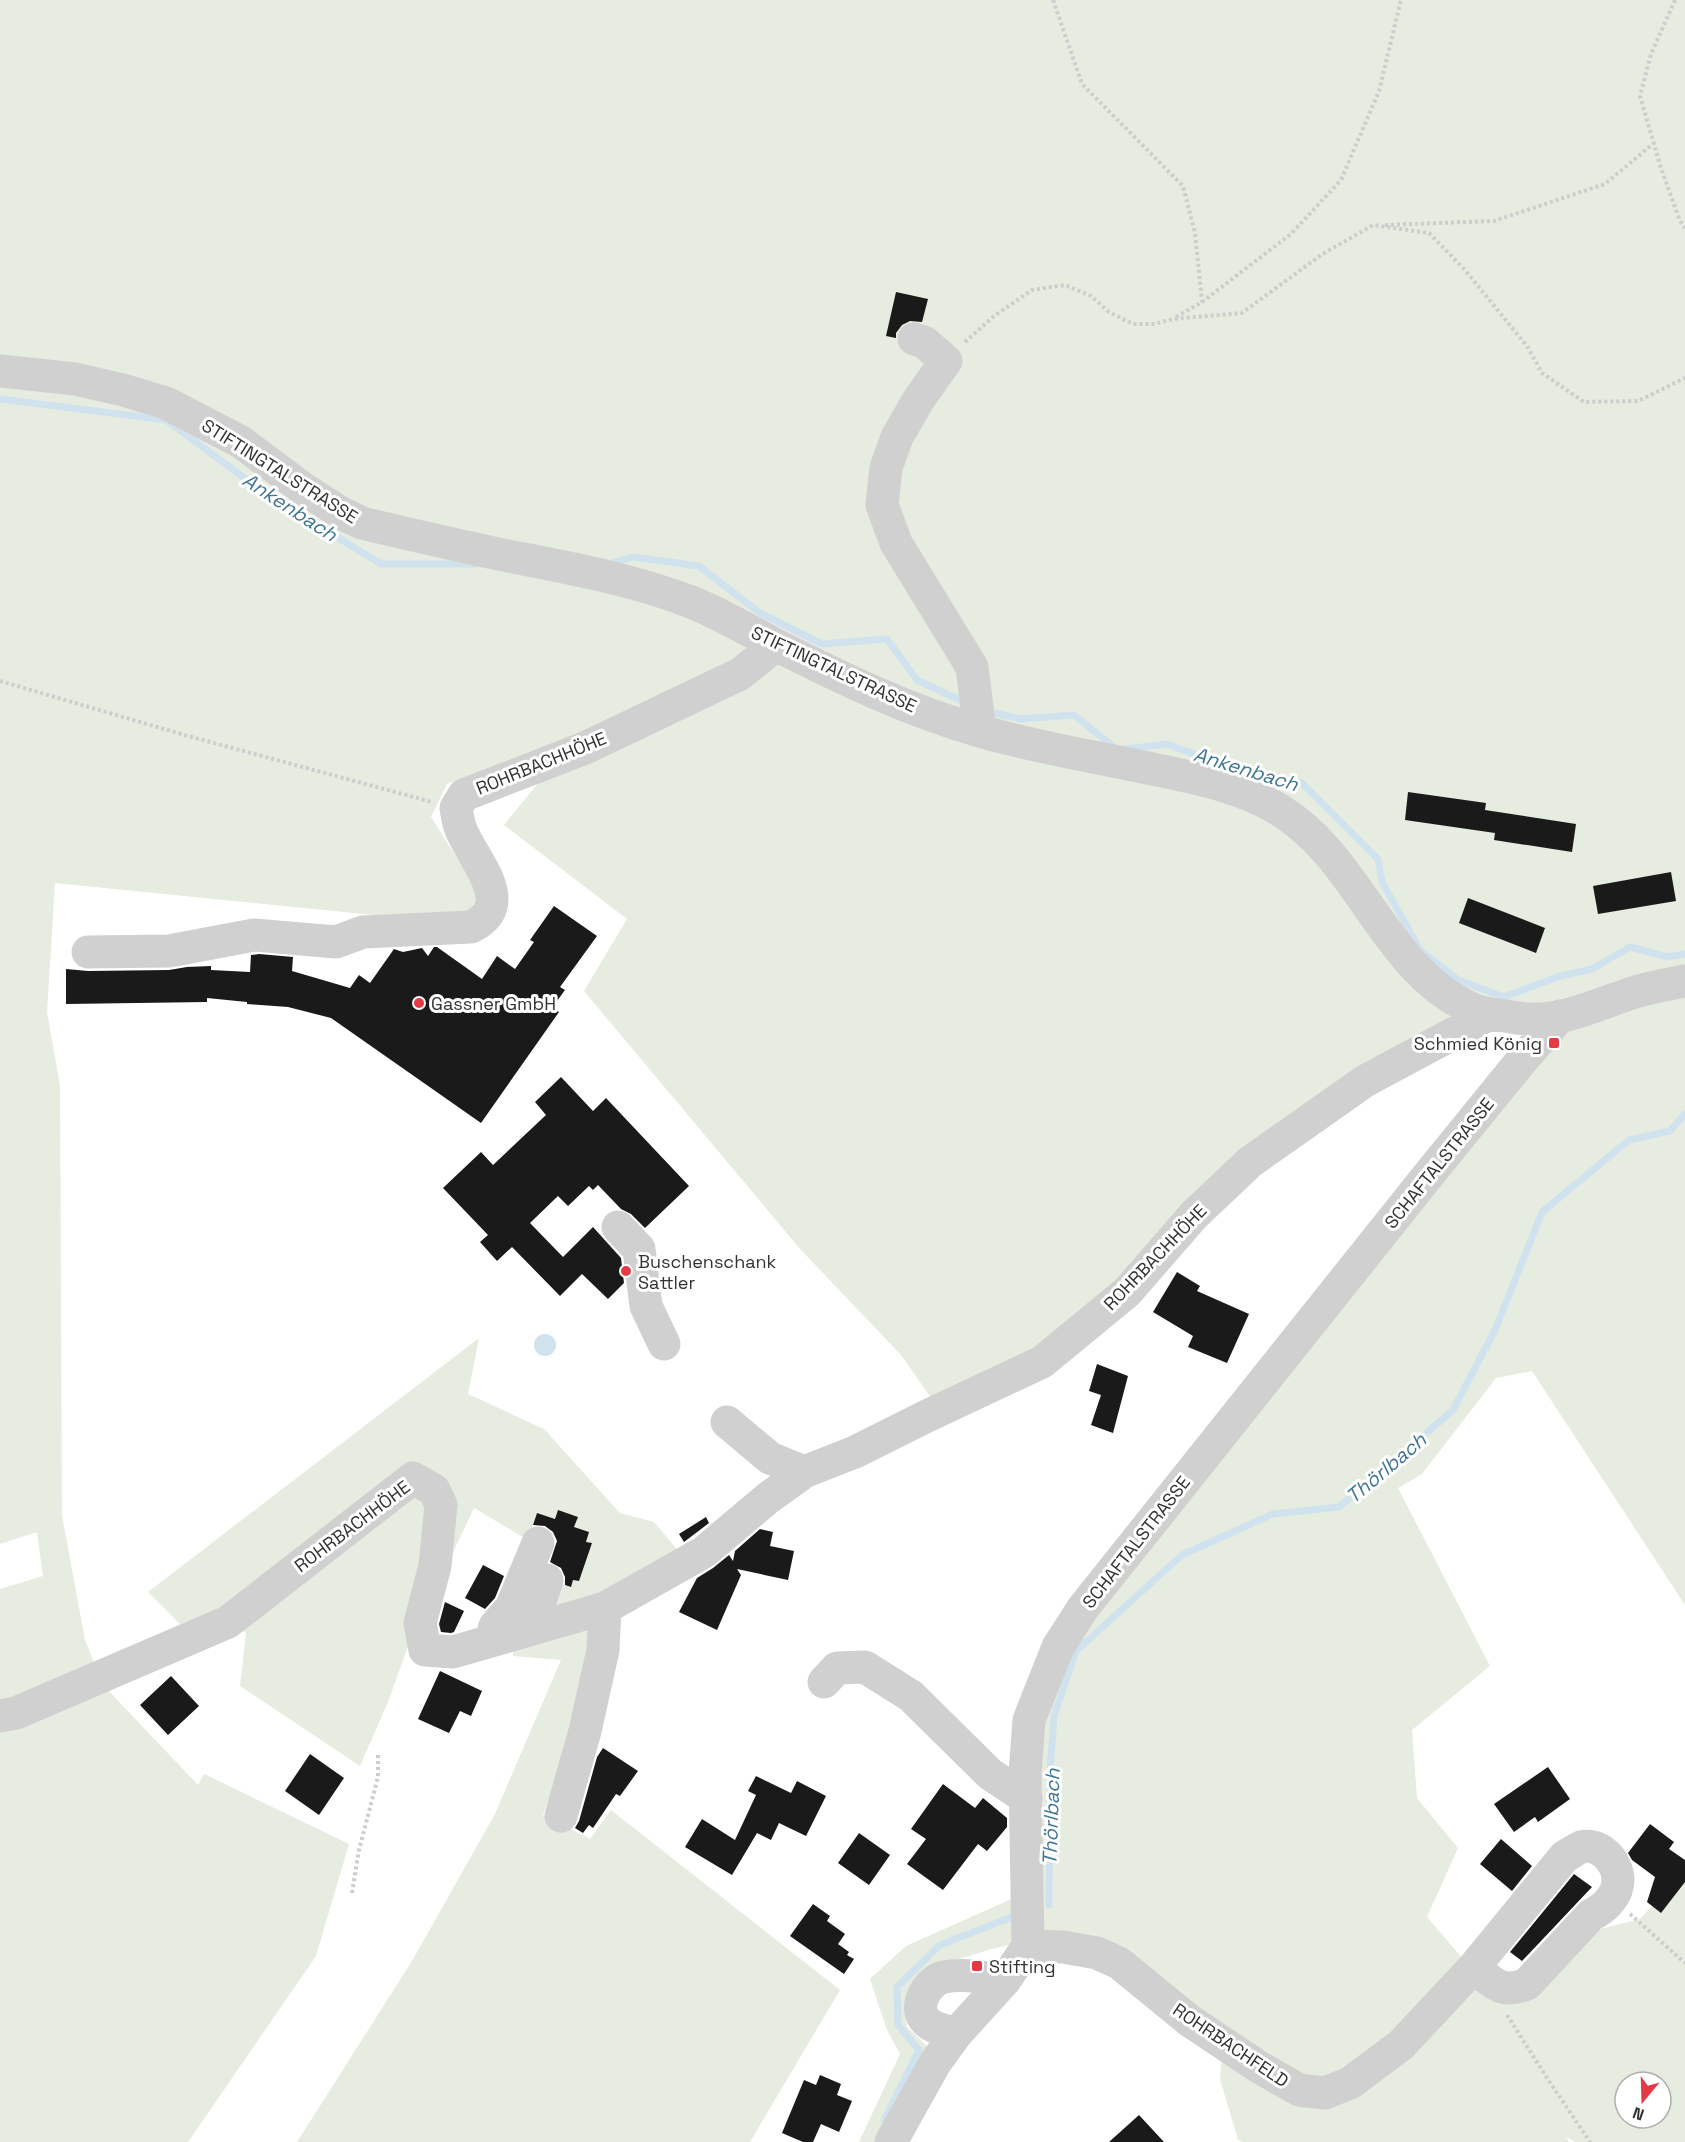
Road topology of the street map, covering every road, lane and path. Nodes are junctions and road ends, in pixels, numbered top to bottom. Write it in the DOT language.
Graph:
graph roads {
  1 [pos="1053,0"];
  2 [pos="1401,0"];
  3 [pos="1675,0"];
  4 [pos="1654,143"];
  5 [pos="1373,225"];
  6 [pos="1685,228"];
  7 [pos="1202,302"];
  8 [pos="1173,319"];
  9 [pos="915,339"];
  10 [pos="946,362"];
  11 [pos="0,371"];
  12 [pos="1685,378"];
  13 [pos="776,645"];
  14 [pos="0,681"];
  15 [pos="980,731"];
  16 [pos="456,808"];
  17 [pos="88,952"];
  18 [pos="1685,981"];
  19 [pos="1490,1014"];
  20 [pos="1560,1017"];
  21 [pos="618,1227"];
  22 [pos="664,1344"];
  23 [pos="727,1422"];
  24 [pos="804,1472"];
  25 [pos="538,1543"];
  26 [pos="547,1580"];
  27 [pos="605,1608"];
  28 [pos="531,1629"];
  29 [pos="491,1640"];
  30 [pos="824,1682"];
  31 [pos="0,1716"];
  32 [pos="378,1755"];
  33 [pos="1026,1798"];
  34 [pos="561,1816"];
  35 [pos="352,1893"];
  36 [pos="1610,1900"];
  37 [pos="1028,1946"];
  38 [pos="1685,1963"];
  39 [pos="1484,1976"];
  40 [pos="1005,1980"];
  41 [pos="956,2034"];
  42 [pos="891,2142"];
  43 [pos="1590,2142"];
  1 -- 7 [label="path"];
  2 -- 7 [label="path"];
  3 -- 4 [label="path"];
  4 -- 5 [label="path"];
  4 -- 6 [label="path"];
  5 -- 8 [label="path"];
  5 -- 12 [label="path"];
  7 -- 8 [label="path"];
  8 -- 10 [label="path"];
  9 -- 10 [label="street"];
  10 -- 15 [label="street"];
  11 -- 13 [label="street, STIFTINGTALSTRASSE"];
  13 -- 15 [label="street, STIFTINGTALSTRASSE"];
  13 -- 16 [label="street, ROHRBACHHÖHE"];
  14 -- 16 [label="path"];
  15 -- 19 [label="street, STIFTINGTALSTRASSE"];
  16 -- 17 [label="street, ROHRBACHHÖHE"];
  18 -- 20 [label="street, STIFTINGTALSTRASSE"];
  19 -- 20 [label="street, STIFTINGTALSTRASSE"];
  19 -- 24 [label="street, ROHRBACHHÖHE"];
  20 -- 33 [label="street, SCHAFTALSTRASSE"];
  21 -- 22 [label="street"];
  23 -- 24 [label="street"];
  24 -- 27 [label="street, ROHRBACHHÖHE"];
  25 -- 29 [label="street"];
  26 -- 28 [label="street"];
  27 -- 28 [label="street, ROHRBACHHÖHE"];
  27 -- 34 [label="street"];
  28 -- 29 [label="street, ROHRBACHHÖHE"];
  29 -- 31 [label="street, ROHRBACHHÖHE"];
  30 -- 33 [label="street"];
  32 -- 35 [label="path"];
  33 -- 37 [label="street, SCHAFTALSTRASSE"];
  36 -- 38 [label="path"];
  36 -- 39 [label="street"];
  36 -- 39 [label="street, ROHRBACHFELD"];
  37 -- 39 [label="street, ROHRBACHFELD"];
  37 -- 40 [label="street"];
  39 -- 43 [label="path"];
  40 -- 41 [label="street"];
  40 -- 41 [label="street"];
  41 -- 42 [label="street"];
}
